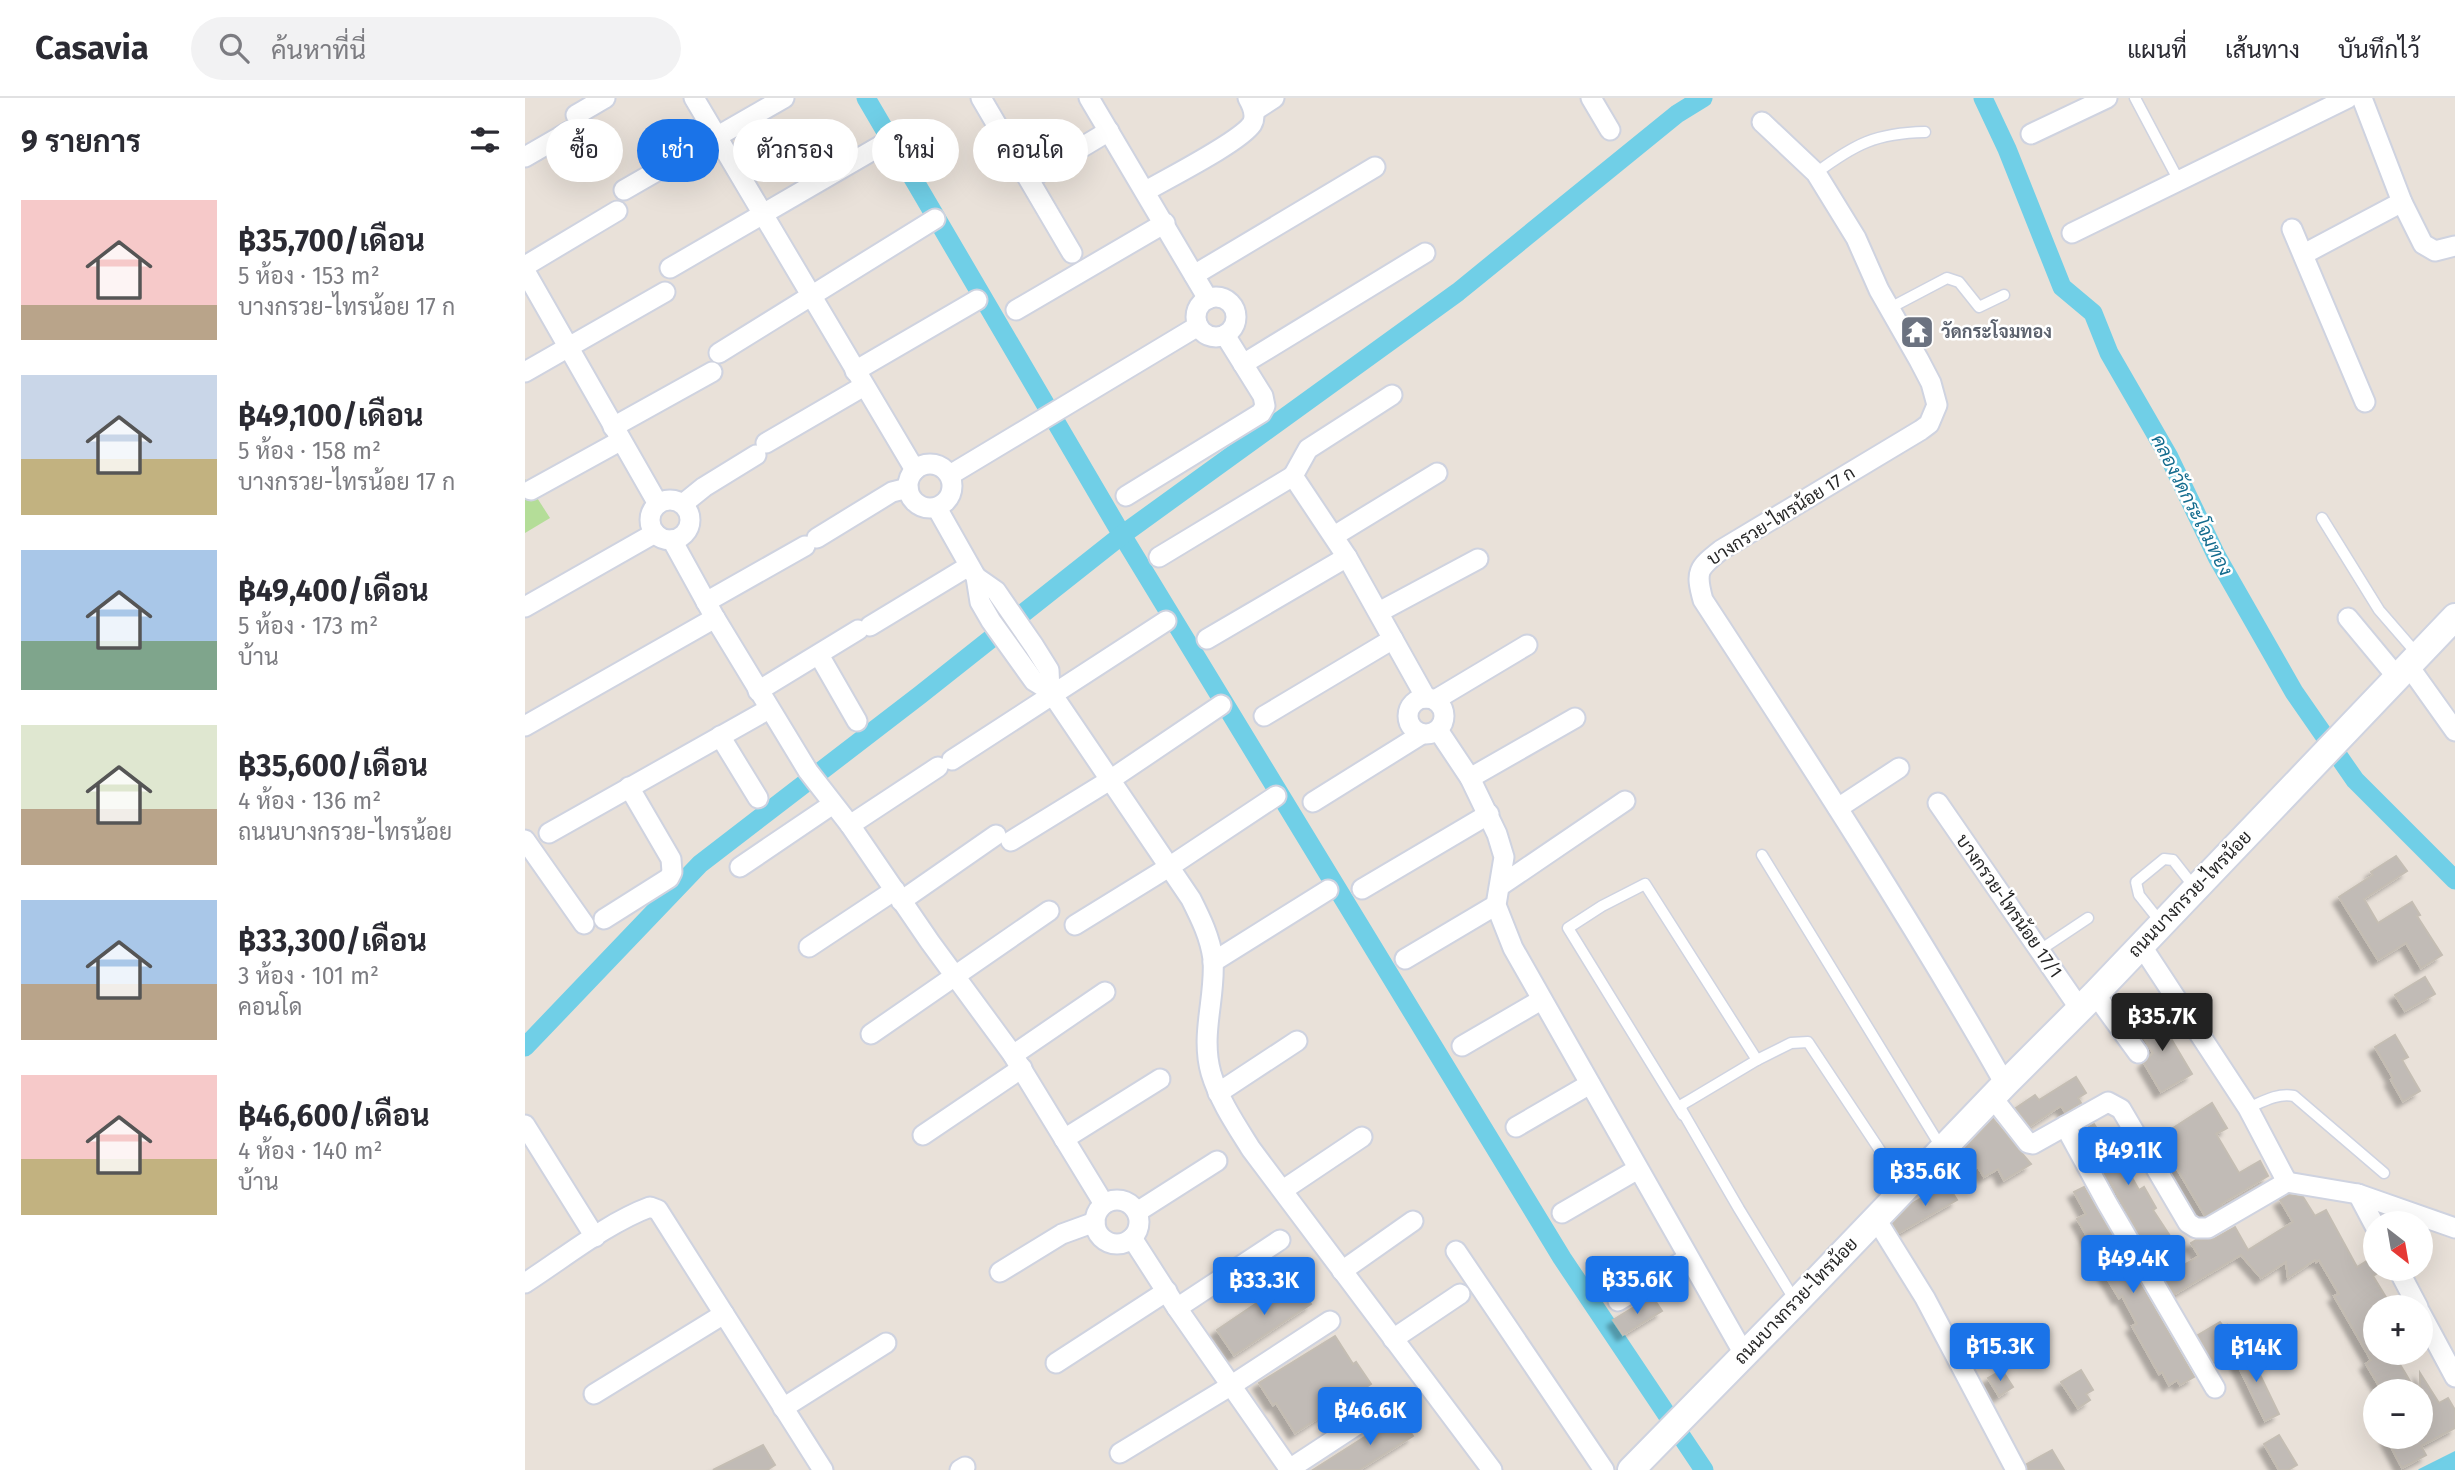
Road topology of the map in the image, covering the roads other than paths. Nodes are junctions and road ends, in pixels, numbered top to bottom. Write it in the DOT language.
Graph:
graph roads {
  1 [pos="605,98"];
  2 [pos="694,98"];
  3 [pos="784,98"];
  4 [pos="981,98"];
  5 [pos="1089,98"];
  6 [pos="1274,98"];
  7 [pos="1591,98"];
  8 [pos="2108,98"];
  9 [pos="2135,98"];
  10 [pos="2348,98"];
  11 [pos="2362,98"];
  12 [pos="1251,104"];
  13 [pos="707,119"];
  14 [pos="1762,122"];
  15 [pos="1610,130"];
  16 [pos="1109,131"];
  17 [pos="1925,132"];
  18 [pos="719,134"];
  19 [pos="2032,134"];
  20 [pos="719,139"];
  21 [pos="1088,144"];
  22 [pos="872,151"];
  23 [pos="525,157"];
  24 [pos="1375,167"];
  25 [pos="1816,173"];
  26 [pos="2179,181"];
  27 [pos="638,182"];
  28 [pos="624,190"];
  29 [pos="1146,191"];
  30 [pos="2402,202"];
  31 [pos="617,211"];
  32 [pos="763,216"];
  33 [pos="935,219"];
  34 [pos="1165,223"];
  35 [pos="2292,229"];
  36 [pos="2072,233"];
  37 [pos="2455,246"];
  38 [pos="1072,253"];
  39 [pos="1425,253"];
  40 [pos="2304,254"];
  41 [pos="525,268"];
  42 [pos="670,268"];
  43 [pos="1194,275"];
  44 [pos="665,292"];
  45 [pos="2004,295"];
  46 [pos="811,298"];
  47 [pos="1208,299"];
  48 [pos="977,300"];
  49 [pos="1889,308"];
  50 [pos="1016,310"];
  51 [pos="1199,326"];
  52 [pos="1225,335"];
  53 [pos="567,347"];
  54 [pos="719,353"];
  55 [pos="1243,364"];
  56 [pos="525,372"];
  57 [pos="712,372"];
  58 [pos="860,378"];
  59 [pos="1392,395"];
  60 [pos="2365,402"];
  61 [pos="617,434"];
  62 [pos="1437,473"];
  63 [pos="950,475"];
  64 [pos="1293,476"];
  65 [pos="912,479"];
  66 [pos="531,490"];
  67 [pos="1126,496"];
  68 [pos="658,504"];
  69 [pos="683,504"];
  70 [pos="937,508"];
  71 [pos="2322,518"];
  72 [pos="1334,536"];
  73 [pos="664,537"];
  74 [pos="1159,557"];
  75 [pos="1347,557"];
  76 [pos="1478,559"];
  77 [pos="973,571"];
  78 [pos="525,607"];
  79 [pos="710,610"];
  80 [pos="1379,612"];
  81 [pos="2455,617"];
  82 [pos="2348,618"];
  83 [pos="1166,621"];
  84 [pos="1207,639"];
  85 [pos="1392,639"];
  86 [pos="1527,645"];
  87 [pos="819,655"];
  88 [pos="2407,666"];
  89 [pos="758,691"];
  90 [pos="1051,693"];
  91 [pos="1431,699"];
  92 [pos="1221,705"];
  93 [pos="769,709"];
  94 [pos="1264,716"];
  95 [pos="1575,718"];
  96 [pos="857,721"];
  97 [pos="525,726"];
  98 [pos="2455,731"];
  99 [pos="1430,732"];
  100 [pos="720,736"];
  101 [pos="1899,768"];
  102 [pos="1470,778"];
  103 [pos="1110,780"];
  104 [pos="629,788"];
  105 [pos="1276,796"];
  106 [pos="758,798"];
  107 [pos="1625,801"];
  108 [pos="1313,802"];
  109 [pos="1938,803"];
  110 [pos="833,804"];
  111 [pos="1838,808"];
  112 [pos="1489,814"];
  113 [pos="850,825"];
  114 [pos="549,833"];
  115 [pos="525,839"];
  116 [pos="1762,855"];
  117 [pos="740,867"];
  118 [pos="1169,867"];
  119 [pos="2195,888"];
  120 [pos="1362,889"];
  121 [pos="1328,890"];
  122 [pos="898,895"];
  123 [pos="1498,896"];
  124 [pos="1049,911"];
  125 [pos="2088,918"];
  126 [pos="604,919"];
  127 [pos="584,924"];
  128 [pos="2162,924"];
  129 [pos="1075,925"];
  130 [pos="2141,945"];
  131 [pos="809,947"];
  132 [pos="2040,950"];
  133 [pos="1405,959"];
  134 [pos="1213,962"];
  135 [pos="955,976"];
  136 [pos="1105,992"];
  137 [pos="1541,1000"];
  138 [pos="2087,1001"];
  139 [pos="871,1034"];
  140 [pos="1297,1041"];
  141 [pos="1462,1046"];
  142 [pos="2138,1053"];
  143 [pos="1757,1059"];
  144 [pos="1017,1062"];
  145 [pos="1160,1079"];
  146 [pos="1590,1084"];
  147 [pos="1998,1090"];
  148 [pos="1218,1093"];
  149 [pos="2248,1108"];
  150 [pos="1683,1115"];
  151 [pos="525,1125"];
  152 [pos="2065,1126"];
  153 [pos="1516,1127"];
  154 [pos="923,1135"];
  155 [pos="1362,1137"];
  156 [pos="1064,1139"];
  157 [pos="1942,1149"];
  158 [pos="1217,1161"];
  159 [pos="1638,1169"];
  160 [pos="2384,1173"];
  161 [pos="2287,1182"];
  162 [pos="1905,1188"];
  163 [pos="1283,1190"];
  164 [pos="2358,1194"];
  165 [pos="2367,1211"];
  166 [pos="1137,1212"];
  167 [pos="1100,1213"];
  168 [pos="1562,1213"];
  169 [pos="1876,1219"];
  170 [pos="1413,1221"];
  171 [pos="2455,1228"];
  172 [pos="595,1237"];
  173 [pos="1132,1238"];
  174 [pos="1280,1240"];
  175 [pos="1456,1251"];
  176 [pos="1688,1258"];
  177 [pos="1342,1271"];
  178 [pos="1000,1272"];
  179 [pos="525,1283"];
  180 [pos="1460,1294"];
  181 [pos="1172,1300"];
  182 [pos="1618,1301"];
  183 [pos="1796,1302"];
  184 [pos="724,1314"];
  185 [pos="1330,1321"];
  186 [pos="2433,1335"];
  187 [pos="1393,1339"];
  188 [pos="886,1343"];
  189 [pos="1744,1354"];
  190 [pos="1056,1363"];
  191 [pos="2455,1377"];
  192 [pos="1232,1385"];
  193 [pos="2215,1388"];
  194 [pos="594,1394"];
  195 [pos="1384,1407"];
  196 [pos="783,1408"];
  197 [pos="1119,1453"];
  198 [pos="1637,1463"];
  199 [pos="823,1470"];
  200 [pos="1289,1470"];
  201 [pos="1492,1470"];
  202 [pos="1604,1470"];
  203 [pos="2017,1470"];
  1 -- 23 [label="street"];
  2 -- 13 [label="street"];
  3 -- 18 [label="street"];
  4 -- 38 [label="street"];
  5 -- 16 [label="street"];
  6 -- 12 [label="street"];
  7 -- 15 [label="street"];
  8 -- 19 [label="street"];
  9 -- 26 [label="lane"];
  10 -- 26 [label="street"];
  11 -- 30 [label="street"];
  12 -- 29 [label="street"];
  14 -- 25 [label="street, บางกรวย-ไทรน้อย 17 ก"];
  16 -- 21 [label="street"];
  16 -- 29 [label="street"];
  17 -- 25 [label="lane"];
  20 -- 32 [label="street"];
  22 -- 32 [label="street"];
  24 -- 43 [label="street"];
  25 -- 49 [label="street, บางกรวย-ไทรน้อย 17 ก"];
  26 -- 36 [label="street"];
  27 -- 28 [label="street"];
  29 -- 34 [label="street"];
  30 -- 37 [label="street"];
  30 -- 40 [label="street"];
  31 -- 41 [label="street"];
  32 -- 42 [label="street"];
  32 -- 46 [label="street"];
  33 -- 46 [label="street"];
  34 -- 43 [label="street"];
  34 -- 50 [label="street"];
  35 -- 40 [label="street"];
  39 -- 55 [label="street"];
  40 -- 60 [label="street"];
  41 -- 53 [label="street"];
  43 -- 47 [label="street"];
  44 -- 53 [label="street"];
  45 -- 49 [label="lane"];
  46 -- 54 [label="street"];
  46 -- 58 [label="street"];
  47 -- 51 [label="street"];
  47 -- 52 [label="street"];
  48 -- 58 [label="street"];
  49 -- 111 [label="street, บางกรวย-ไทรน้อย 17 ก"];
  51 -- 52 [label="street"];
  51 -- 63 [label="street"];
  52 -- 55 [label="street"];
  53 -- 56 [label="street"];
  53 -- 61 [label="street"];
  55 -- 67 [label="street"];
  57 -- 61 [label="street"];
  58 -- 65 [label="street"];
  58 -- 69 [label="street"];
  59 -- 64 [label="street"];
  61 -- 66 [label="street"];
  61 -- 68 [label="street"];
  62 -- 72 [label="street"];
  63 -- 65 [label="street"];
  63 -- 70 [label="street"];
  64 -- 72 [label="street"];
  64 -- 74 [label="street"];
  65 -- 70 [label="street"];
  65 -- 79 [label="street"];
  68 -- 69 [label="street"];
  68 -- 73 [label="street"];
  69 -- 73 [label="street"];
  70 -- 77 [label="street"];
  71 -- 88 [label="lane"];
  72 -- 75 [label="street"];
  73 -- 78 [label="street"];
  73 -- 79 [label="street"];
  75 -- 80 [label="street"];
  75 -- 84 [label="street"];
  76 -- 80 [label="street"];
  77 -- 87 [label="street"];
  77 -- 90 [label="street"];
  77 -- 90 [label="street"];
  79 -- 89 [label="street"];
  79 -- 97 [label="street"];
  80 -- 85 [label="street"];
  81 -- 88 [label="main road, ถนนบางกรวย-ไทรน้อย"];
  82 -- 88 [label="street"];
  83 -- 90 [label="street"];
  85 -- 91 [label="street"];
  85 -- 94 [label="street"];
  86 -- 91 [label="street"];
  87 -- 89 [label="street"];
  87 -- 96 [label="street"];
  88 -- 98 [label="street"];
  88 -- 119 [label="main road, ถนนบางกรวย-ไทรน้อย"];
  89 -- 93 [label="street"];
  90 -- 103 [label="street"];
  90 -- 113 [label="street"];
  91 -- 99 [label="street"];
  91 -- 99 [label="street"];
  92 -- 103 [label="street"];
  93 -- 100 [label="street"];
  93 -- 110 [label="street"];
  95 -- 102 [label="street"];
  99 -- 102 [label="street"];
  99 -- 108 [label="street"];
  100 -- 104 [label="street"];
  100 -- 106 [label="street"];
  101 -- 111 [label="street"];
  102 -- 112 [label="street"];
  103 -- 118 [label="street"];
  103 -- 122 [label="street"];
  104 -- 114 [label="street"];
  104 -- 126 [label="street"];
  105 -- 118 [label="street"];
  107 -- 123 [label="street"];
  109 -- 132 [label="street, บางกรวย-ไทรน้อย 17/1"];
  110 -- 113 [label="street"];
  110 -- 117 [label="street"];
  111 -- 147 [label="street, บางกรวย-ไทรน้อย 17 ก"];
  112 -- 120 [label="street"];
  112 -- 123 [label="street"];
  113 -- 122 [label="street"];
  115 -- 127 [label="street"];
  116 -- 157 [label="lane"];
  118 -- 129 [label="street"];
  118 -- 134 [label="street"];
  119 -- 128 [label="main road, ถนนบางกรวย-ไทรน้อย"];
  119 -- 128 [label="lane"];
  121 -- 134 [label="street"];
  122 -- 131 [label="street"];
  122 -- 135 [label="street"];
  123 -- 133 [label="street"];
  123 -- 137 [label="street"];
  124 -- 135 [label="street"];
  125 -- 132 [label="lane"];
  128 -- 130 [label="main road, ถนนบางกรวย-ไทรน้อย"];
  130 -- 138 [label="main road, ถนนบางกรวย-ไทรน้อย"];
  130 -- 149 [label="street"];
  132 -- 138 [label="street, บางกรวย-ไทรน้อย 17/1"];
  134 -- 148 [label="street"];
  135 -- 139 [label="street"];
  135 -- 144 [label="street"];
  136 -- 144 [label="street"];
  137 -- 141 [label="street"];
  137 -- 146 [label="street"];
  138 -- 142 [label="street, บางกรวย-ไทรน้อย 17/1"];
  138 -- 147 [label="main road, ถนนบางกรวย-ไทรน้อย"];
  140 -- 148 [label="street"];
  143 -- 150 [label="lane"];
  143 -- 150 [label="lane"];
  143 -- 162 [label="lane"];
  144 -- 154 [label="street"];
  144 -- 156 [label="street"];
  145 -- 156 [label="street"];
  146 -- 153 [label="street"];
  146 -- 159 [label="street"];
  147 -- 152 [label="street, บางกรวย-ไทรน้อย 17 ก"];
  147 -- 157 [label="main road, ถนนบางกรวย-ไทรน้อย"];
  148 -- 163 [label="street"];
  149 -- 160 [label="lane"];
  149 -- 161 [label="street"];
  150 -- 183 [label="lane"];
  151 -- 172 [label="street"];
  152 -- 161 [label="street, บางกรวย-ไทรน้อย 17 ก"];
  152 -- 193 [label="street"];
  155 -- 163 [label="street"];
  156 -- 167 [label="street"];
  157 -- 162 [label="main road, ถนนบางกรวย-ไทรน้อย"];
  158 -- 166 [label="street"];
  159 -- 168 [label="street"];
  159 -- 176 [label="street"];
  161 -- 164 [label="street"];
  162 -- 169 [label="main road, ถนนบางกรวย-ไทรน้อย"];
  163 -- 177 [label="street"];
  164 -- 165 [label="street"];
  164 -- 171 [label="street"];
  166 -- 167 [label="street"];
  166 -- 173 [label="street"];
  167 -- 173 [label="street"];
  167 -- 178 [label="street"];
  169 -- 183 [label="main road, ถนนบางกรวย-ไทรน้อย"];
  169 -- 203 [label="street"];
  170 -- 177 [label="street"];
  172 -- 179 [label="street"];
  172 -- 184 [label="street"];
  173 -- 181 [label="street"];
  174 -- 181 [label="street"];
  175 -- 202 [label="street"];
  176 -- 182 [label="street"];
  176 -- 189 [label="street"];
  177 -- 187 [label="street"];
  180 -- 187 [label="street"];
  181 -- 190 [label="street"];
  181 -- 192 [label="street"];
  183 -- 189 [label="main road, ถนนบางกรวย-ไทรน้อย"];
  184 -- 194 [label="street"];
  184 -- 196 [label="street"];
  185 -- 192 [label="street"];
  186 -- 191 [label="street"];
  187 -- 201 [label="street"];
  188 -- 196 [label="street"];
  189 -- 198 [label="main road, ถนนบางกรวย-ไทรน้อย"];
  192 -- 197 [label="street"];
  192 -- 200 [label="street"];
  195 -- 200 [label="street"];
  196 -- 199 [label="street"];
}
